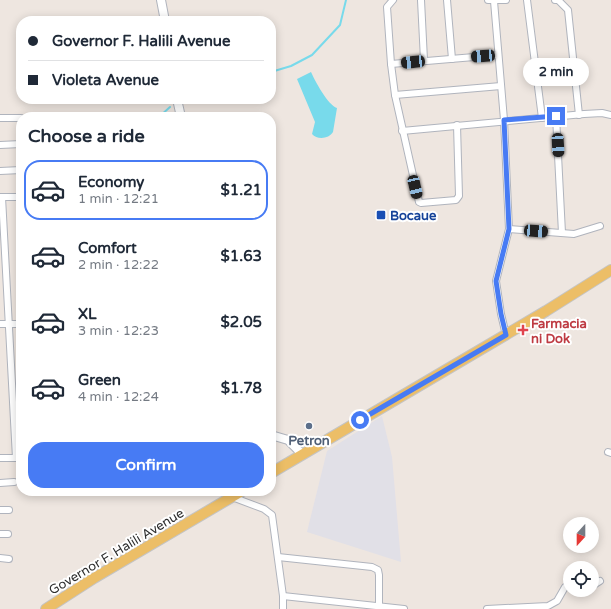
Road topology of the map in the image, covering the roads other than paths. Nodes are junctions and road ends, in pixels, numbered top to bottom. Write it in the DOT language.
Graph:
graph roads {
  1 [pos="161,0"];
  2 [pos="393,0"];
  3 [pos="421,0"];
  4 [pos="447,0"];
  5 [pos="491,0"];
  6 [pos="506,0"];
  7 [pos="527,0"];
  8 [pos="555,0"];
  9 [pos="164,16"];
  10 [pos="498,55"];
  11 [pos="452,58"];
  12 [pos="424,60"];
  13 [pos="390,64"];
  14 [pos="501,86"];
  15 [pos="395,95"];
  16 [pos="579,115"];
  17 [pos="556,116"];
  18 [pos="611,116"];
  19 [pos="0,118"];
  20 [pos="16,118"];
  21 [pos="542,118"];
  22 [pos="504,120"];
  23 [pos="457,125"];
  24 [pos="402,131"];
  25 [pos="16,144"];
  26 [pos="0,145"];
  27 [pos="16,170"];
  28 [pos="0,171"];
  29 [pos="1,197"];
  30 [pos="16,197"];
  31 [pos="600,226"];
  32 [pos="509,229"];
  33 [pos="562,233"];
  34 [pos="611,270"];
  35 [pos="0,324"];
  36 [pos="8,324"];
  37 [pos="16,324"];
  38 [pos="506,335"];
  39 [pos="16,431"];
  40 [pos="276,436"];
  41 [pos="302,454"];
  42 [pos="0,458"];
  43 [pos="16,458"];
  44 [pos="276,470"];
  45 [pos="14,482"];
  46 [pos="0,483"];
  47 [pos="232,497"];
  48 [pos="0,510"];
  49 [pos="9,510"];
  50 [pos="0,534"];
  51 [pos="8,534"];
  52 [pos="278,557"];
  53 [pos="0,558"];
  54 [pos="9,559"];
  55 [pos="563,590"];
  56 [pos="283,596"];
  57 [pos="379,606"];
  58 [pos="548,608"];
  59 [pos="46,609"];
  60 [pos="283,609"];
  61 [pos="404,609"];
  62 [pos="487,609"];
  63 [pos="496,609"];
  1 -- 9 [label="street"];
  2 -- 13 [label="street"];
  3 -- 12 [label="street"];
  4 -- 11 [label="street"];
  5 -- 6 [label="street"];
  5 -- 10 [label="street"];
  7 -- 21 [label="street"];
  8 -- 16 [label="street"];
  10 -- 11 [label="street"];
  10 -- 14 [label="street"];
  11 -- 12 [label="street"];
  12 -- 13 [label="street"];
  13 -- 15 [label="street"];
  14 -- 15 [label="street"];
  14 -- 22 [label="street"];
  15 -- 24 [label="street"];
  16 -- 17 [label="street"];
  16 -- 18 [label="street"];
  17 -- 21 [label="street"];
  17 -- 33 [label="street"];
  19 -- 20 [label="street"];
  21 -- 22 [label="street"];
  22 -- 23 [label="street"];
  22 -- 32 [label="street"];
  23 -- 24 [label="street"];
  23 -- 24 [label="street"];
  25 -- 26 [label="street"];
  27 -- 28 [label="street"];
  29 -- 30 [label="street"];
  29 -- 36 [label="street"];
  31 -- 33 [label="street"];
  32 -- 33 [label="street"];
  32 -- 38 [label="street"];
  34 -- 38 [label="main road"];
  35 -- 36 [label="street"];
  36 -- 37 [label="street"];
  36 -- 39 [label="street"];
  38 -- 41 [label="main road"];
  40 -- 41 [label="street"];
  41 -- 44 [label="main road"];
  42 -- 43 [label="street"];
  45 -- 46 [label="street"];
  47 -- 52 [label="street"];
  47 -- 59 [label="main road, Governor F. Halili Avenue"];
  48 -- 49 [label="street"];
  50 -- 51 [label="street"];
  52 -- 56 [label="street"];
  52 -- 57 [label="street"];
  53 -- 54 [label="street"];
  55 -- 58 [label="street"];
  56 -- 57 [label="street"];
  56 -- 60 [label="street"];
  57 -- 61 [label="street"];
  58 -- 63 [label="street"];
  62 -- 63 [label="street"];
}
